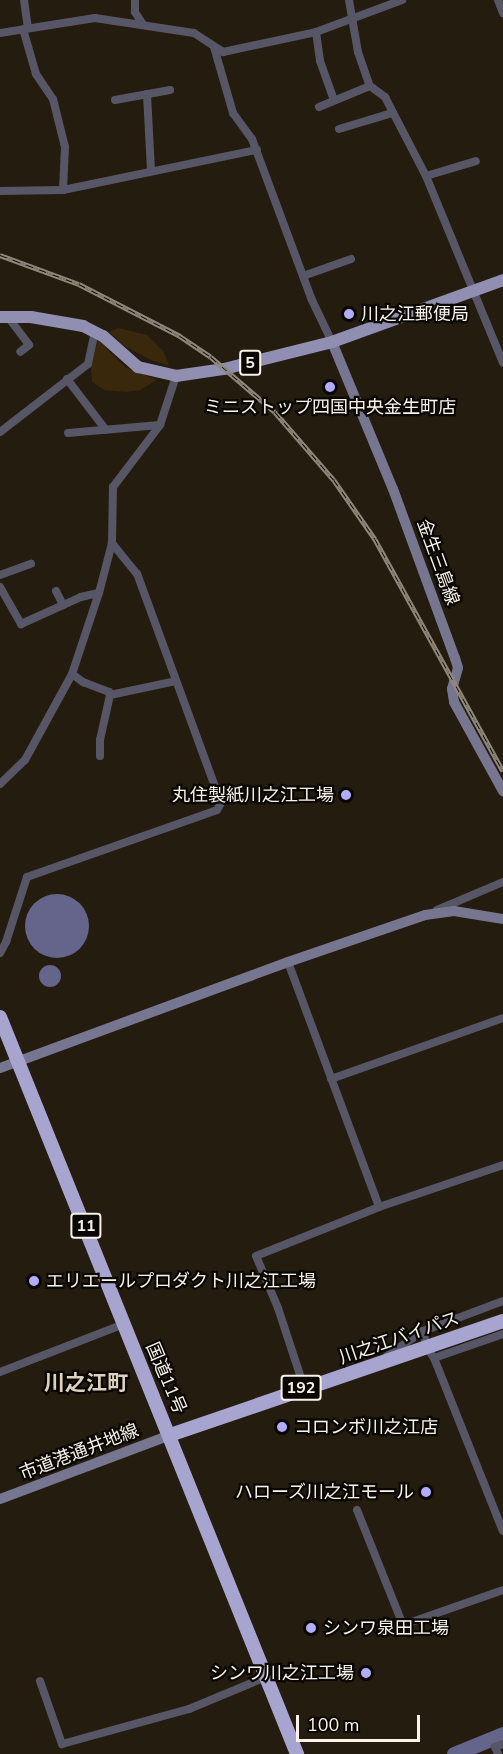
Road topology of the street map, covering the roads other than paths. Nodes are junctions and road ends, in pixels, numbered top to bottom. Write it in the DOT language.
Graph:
graph roads {
  1 [pos="24,0"];
  2 [pos="135,0"];
  3 [pos="348,0"];
  4 [pos="402,0"];
  5 [pos="498,0"];
  6 [pos="503,13"];
  7 [pos="351,20"];
  8 [pos="143,25"];
  9 [pos="26,28"];
  10 [pos="316,32"];
  11 [pos="0,33"];
  12 [pos="214,47"];
  13 [pos="370,86"];
  14 [pos="170,90"];
  15 [pos="147,94"];
  16 [pos="115,100"];
  17 [pos="334,100"];
  18 [pos="319,107"];
  19 [pos="392,112"];
  20 [pos="339,129"];
  21 [pos="257,150"];
  22 [pos="477,161"];
  23 [pos="151,170"];
  24 [pos="426,176"];
  25 [pos="63,190"];
  26 [pos="0,191"];
  27 [pos="351,259"];
  28 [pos="303,276"];
  29 [pos="503,280"];
  30 [pos="472,291"];
  31 [pos="4,317"];
  32 [pos="95,332"];
  33 [pos="332,342"];
  34 [pos="20,352"];
  35 [pos="503,363"];
  36 [pos="176,376"];
  37 [pos="67,379"];
  38 [pos="160,425"];
  39 [pos="106,430"];
  40 [pos="0,432"];
  41 [pos="68,433"];
  42 [pos="112,543"];
  43 [pos="31,564"];
  44 [pos="0,575"];
  45 [pos="0,587"];
  46 [pos="56,591"];
  47 [pos="99,593"];
  48 [pos="63,605"];
  49 [pos="72,674"];
  50 [pos="176,681"];
  51 [pos="110,695"];
  52 [pos="100,756"];
  53 [pos="0,784"];
  54 [pos="503,791"];
  55 [pos="503,882"];
  56 [pos="424,915"];
  57 [pos="503,919"];
  58 [pos="0,953"];
  59 [pos="288,962"];
  60 [pos="0,1017"];
  61 [pos="503,1018"];
  62 [pos="18,1062"];
  63 [pos="0,1068"];
  64 [pos="331,1079"];
  65 [pos="503,1166"];
  66 [pos="379,1208"];
  67 [pos="503,1301"];
  68 [pos="503,1321"];
  69 [pos="124,1324"];
  70 [pos="423,1331"];
  71 [pos="503,1334"];
  72 [pos="430,1353"];
  73 [pos="369,1369"];
  74 [pos="0,1372"];
  75 [pos="304,1387"];
  76 [pos="170,1435"];
  77 [pos="0,1500"];
  78 [pos="357,1510"];
  79 [pos="503,1531"];
  80 [pos="503,1590"];
  81 [pos="266,1677"];
  82 [pos="40,1681"];
  83 [pos="503,1744"];
  84 [pos="297,1754"];
  85 [pos="498,1754"];
  1 -- 9 [label="street"];
  2 -- 8 [label="street"];
  3 -- 7 [label="street"];
  4 -- 7 [label="street"];
  5 -- 6 [label="street"];
  7 -- 10 [label="street"];
  7 -- 13 [label="street"];
  8 -- 9 [label="street"];
  8 -- 12 [label="street"];
  9 -- 11 [label="street"];
  9 -- 25 [label="street"];
  10 -- 12 [label="street"];
  10 -- 17 [label="street"];
  12 -- 21 [label="street"];
  13 -- 17 [label="street"];
  13 -- 19 [label="street"];
  14 -- 15 [label="street"];
  15 -- 16 [label="street"];
  15 -- 23 [label="street"];
  17 -- 18 [label="street"];
  19 -- 20 [label="street"];
  19 -- 24 [label="street"];
  21 -- 23 [label="street"];
  21 -- 28 [label="street"];
  22 -- 24 [label="street"];
  23 -- 25 [label="street"];
  24 -- 30 [label="street"];
  25 -- 26 [label="street"];
  27 -- 28 [label="street"];
  28 -- 33 [label="street"];
  29 -- 30 [label="main road, 5"];
  30 -- 33 [label="main road, 5"];
  30 -- 35 [label="street"];
  31 -- 32 [label="main road, 5"];
  31 -- 34 [label="street"];
  32 -- 36 [label="main road, 5"];
  32 -- 37 [label="street"];
  33 -- 36 [label="main road, 5"];
  33 -- 54 [label="street, 金生三島線"];
  36 -- 38 [label="street"];
  37 -- 39 [label="street"];
  37 -- 40 [label="street"];
  38 -- 39 [label="street"];
  38 -- 42 [label="street"];
  39 -- 41 [label="street"];
  42 -- 47 [label="street"];
  42 -- 50 [label="street"];
  43 -- 44 [label="street"];
  45 -- 48 [label="street"];
  46 -- 48 [label="street"];
  47 -- 48 [label="street"];
  47 -- 49 [label="street"];
  49 -- 51 [label="street"];
  49 -- 53 [label="street"];
  50 -- 51 [label="street"];
  50 -- 58 [label="street"];
  51 -- 52 [label="street"];
  55 -- 56 [label="street"];
  56 -- 57 [label="street"];
  56 -- 59 [label="street"];
  59 -- 62 [label="street"];
  59 -- 64 [label="street"];
  60 -- 62 [label="highway, 国道11号 / 11"];
  61 -- 64 [label="street"];
  62 -- 63 [label="street"];
  62 -- 69 [label="highway, 国道11号 / 11"];
  64 -- 66 [label="street"];
  65 -- 66 [label="street"];
  66 -- 75 [label="street"];
  67 -- 70 [label="street"];
  68 -- 72 [label="highway, 川之江バイパス / 192"];
  69 -- 74 [label="street"];
  69 -- 76 [label="highway, 国道11号 / 11"];
  70 -- 72 [label="street"];
  70 -- 73 [label="street"];
  71 -- 72 [label="street"];
  72 -- 73 [label="highway, 川之江バイパス / 192"];
  72 -- 79 [label="street"];
  73 -- 75 [label="highway, 川之江バイパス / 192"];
  75 -- 76 [label="highway, 川之江バイパス / 192"];
  76 -- 77 [label="street, 市道港通井地線"];
  76 -- 81 [label="highway, 国道11号 / 11"];
  78 -- 80 [label="street"];
  81 -- 82 [label="street"];
  81 -- 84 [label="highway, 国道11号 / 11"];
  83 -- 85 [label="street"];
}
